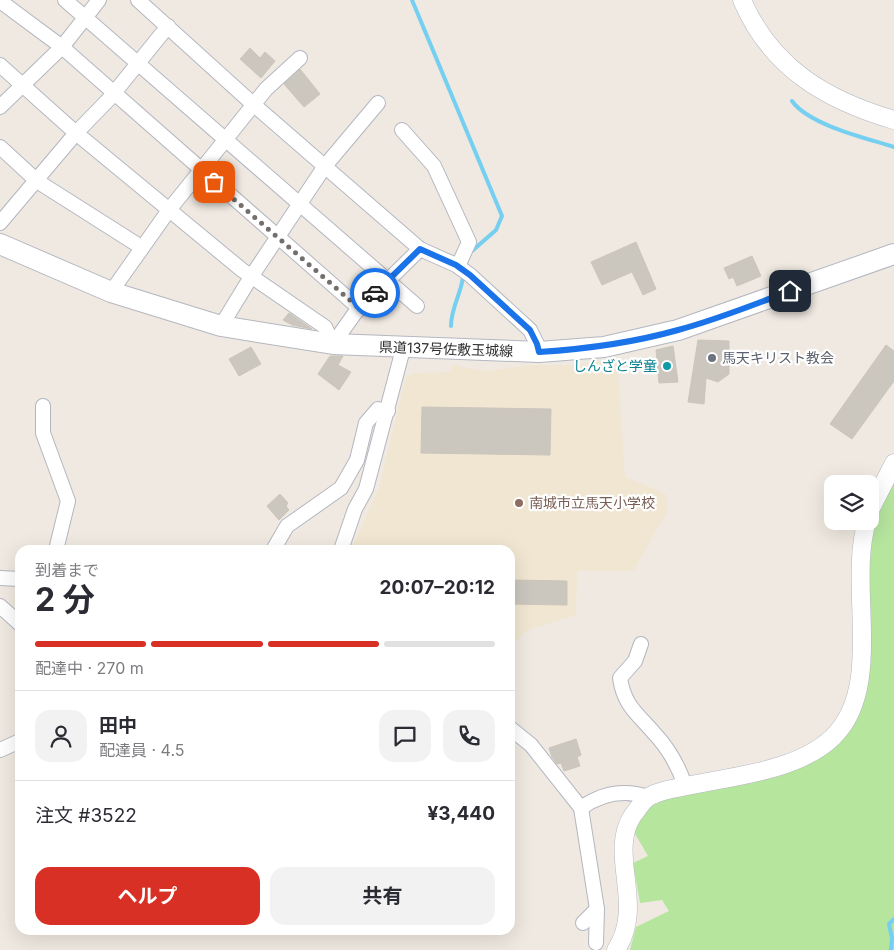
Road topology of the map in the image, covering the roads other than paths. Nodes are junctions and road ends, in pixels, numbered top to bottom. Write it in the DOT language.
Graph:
graph roads {
  1 [pos="65,0"];
  2 [pos="99,0"];
  3 [pos="138,0"];
  4 [pos="742,0"];
  5 [pos="0,1"];
  6 [pos="86,16"];
  7 [pos="168,26"];
  8 [pos="62,47"];
  9 [pos="300,58"];
  10 [pos="138,63"];
  11 [pos="0,64"];
  12 [pos="22,85"];
  13 [pos="114,93"];
  14 [pos="378,103"];
  15 [pos="254,105"];
  16 [pos="0,107"];
  17 [pos="894,120"];
  18 [pos="402,130"];
  19 [pos="76,133"];
  20 [pos="225,141"];
  21 [pos="0,147"];
  22 [pos="325,166"];
  23 [pos="201,171"];
  24 [pos="37,180"];
  25 [pos="300,204"];
  26 [pos="169,210"];
  27 [pos="0,223"];
  28 [pos="278,237"];
  29 [pos="0,244"];
  30 [pos="141,247"];
  31 [pos="420,249"];
  32 [pos="894,254"];
  33 [pos="458,266"];
  34 [pos="251,277"];
  35 [pos="389,279"];
  36 [pos="111,292"];
  37 [pos="417,306"];
  38 [pos="359,308"];
  39 [pos="221,326"];
  40 [pos="333,344"];
  41 [pos="403,348"];
  42 [pos="539,352"];
  43 [pos="43,406"];
  44 [pos="388,410"];
  45 [pos="894,463"];
  46 [pos="879,492"];
  47 [pos="865,530"];
  48 [pos="57,545"];
  49 [pos="275,545"];
  50 [pos="344,545"];
  51 [pos="0,578"];
  52 [pos="15,579"];
  53 [pos="0,606"];
  54 [pos="15,620"];
  55 [pos="641,644"];
  56 [pos="515,732"];
  57 [pos="15,743"];
  58 [pos="0,750"];
  59 [pos="685,786"];
  60 [pos="648,797"];
  61 [pos="581,808"];
  62 [pos="597,909"];
  63 [pos="583,923"];
  64 [pos="596,944"];
  65 [pos="616,950"];
  1 -- 6 [label="street"];
  2 -- 6 [label="street"];
  3 -- 7 [label="street"];
  4 -- 17 [label="street"];
  5 -- 8 [label="street"];
  6 -- 8 [label="street"];
  6 -- 10 [label="street"];
  7 -- 10 [label="street"];
  7 -- 15 [label="street"];
  8 -- 12 [label="street"];
  8 -- 13 [label="street"];
  9 -- 15 [label="street"];
  10 -- 13 [label="street"];
  10 -- 20 [label="street"];
  11 -- 12 [label="street"];
  12 -- 16 [label="street"];
  12 -- 19 [label="street"];
  13 -- 19 [label="street"];
  13 -- 23 [label="street"];
  14 -- 22 [label="street"];
  15 -- 20 [label="street"];
  15 -- 22 [label="street"];
  18 -- 33 [label="street"];
  19 -- 24 [label="street"];
  19 -- 26 [label="street"];
  20 -- 23 [label="street"];
  20 -- 25 [label="street"];
  21 -- 24 [label="street"];
  22 -- 25 [label="street"];
  22 -- 31 [label="street"];
  23 -- 26 [label="street"];
  23 -- 28 [label="street"];
  24 -- 27 [label="street"];
  24 -- 30 [label="street"];
  25 -- 28 [label="street"];
  25 -- 35 [label="street"];
  26 -- 30 [label="street"];
  26 -- 34 [label="street"];
  28 -- 34 [label="street"];
  28 -- 38 [label="street"];
  29 -- 36 [label="main road, 県道137号佐敷玉城線"];
  30 -- 36 [label="street"];
  31 -- 33 [label="street"];
  31 -- 35 [label="street"];
  32 -- 42 [label="main road, 県道137号佐敷玉城線"];
  33 -- 42 [label="street"];
  34 -- 39 [label="street"];
  34 -- 40 [label="street"];
  35 -- 37 [label="street"];
  35 -- 38 [label="street"];
  36 -- 39 [label="main road, 県道137号佐敷玉城線"];
  38 -- 40 [label="street"];
  39 -- 40 [label="main road, 県道137号佐敷玉城線"];
  40 -- 41 [label="main road, 県道137号佐敷玉城線"];
  41 -- 42 [label="main road, 県道137号佐敷玉城線"];
  41 -- 44 [label="street"];
  43 -- 48 [label="street"];
  44 -- 49 [label="street"];
  44 -- 50 [label="street"];
  45 -- 46 [label="street"];
  47 -- 59 [label="street"];
  51 -- 52 [label="street"];
  53 -- 54 [label="street"];
  55 -- 59 [label="street"];
  56 -- 61 [label="street"];
  57 -- 58 [label="street"];
  59 -- 60 [label="street"];
  60 -- 61 [label="street"];
  60 -- 65 [label="street"];
  61 -- 62 [label="street"];
  62 -- 63 [label="street"];
  62 -- 64 [label="street"];
}
